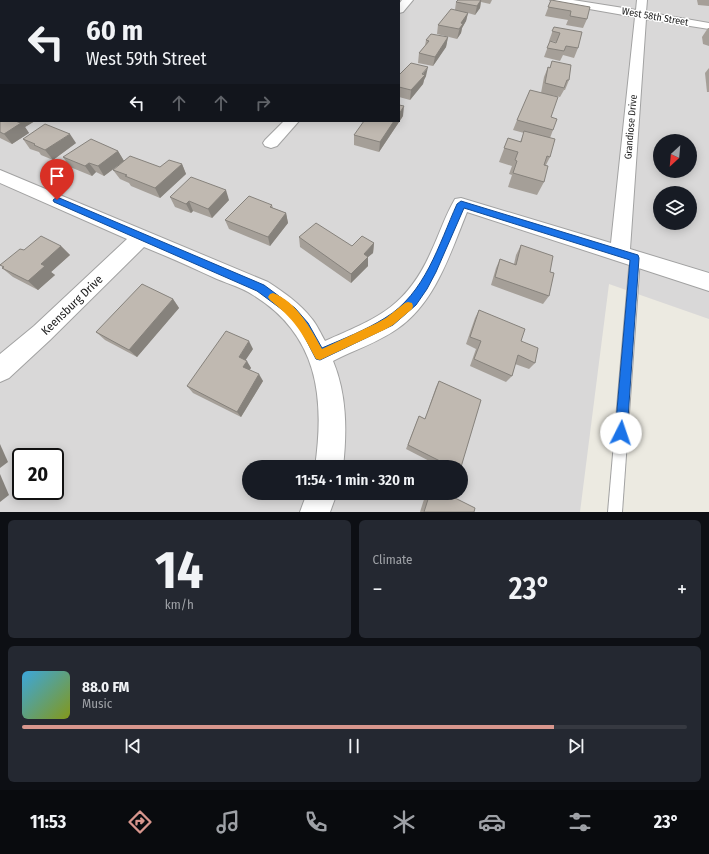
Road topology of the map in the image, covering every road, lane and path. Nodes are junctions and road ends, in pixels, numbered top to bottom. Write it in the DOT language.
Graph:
graph roads {
  1 [pos="408,0"];
  2 [pos="555,0"];
  3 [pos="642,7"];
  4 [pos="400,9"];
  5 [pos="709,26"];
  6 [pos="291,122"];
  7 [pos="271,143"];
  8 [pos="0,176"];
  9 [pos="142,237"];
  10 [pos="627,256"];
  11 [pos="709,282"];
  12 [pos="320,355"];
  13 [pos="0,370"];
  14 [pos="330,460"];
  15 [pos="319,500"];
  16 [pos="315,512"];
  17 [pos="615,512"];
  1 -- 4 [label="street"];
  2 -- 3 [label="street, West 58th Street"];
  3 -- 5 [label="street, West 58th Street"];
  3 -- 10 [label="street, Grandiose Drive"];
  6 -- 7 [label="street"];
  8 -- 9 [label="street"];
  9 -- 12 [label="street"];
  9 -- 13 [label="street, Keensburg Drive"];
  10 -- 11 [label="street"];
  10 -- 12 [label="street"];
  10 -- 17 [label="lane"];
  12 -- 14 [label="street"];
  15 -- 16 [label="street"];
}
